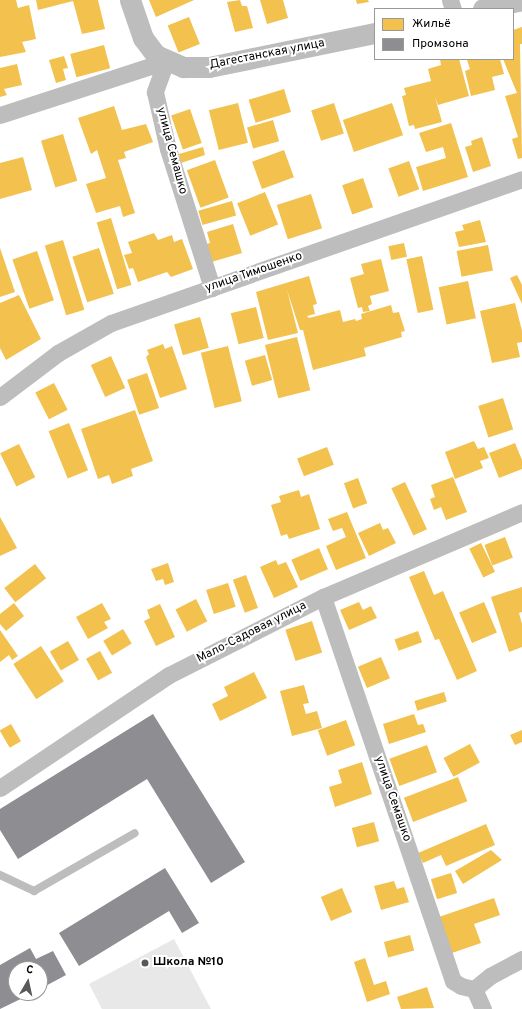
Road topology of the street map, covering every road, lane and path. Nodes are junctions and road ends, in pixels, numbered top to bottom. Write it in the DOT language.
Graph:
graph roads {
  1 [pos="130,0"];
  2 [pos="522,0"];
  3 [pos="487,8"];
  4 [pos="374,33"];
  5 [pos="166,62"];
  6 [pos="0,115"];
  7 [pos="522,179"];
  8 [pos="212,288"];
  9 [pos="0,397"];
  10 [pos="522,512"];
  11 [pos="323,597"];
  12 [pos="0,788"];
  13 [pos="134,832"];
  14 [pos="0,875"];
  15 [pos="522,959"];
  16 [pos="474,989"];
  17 [pos="484,1009"];
  1 -- 5 [label="street"];
  2 -- 3 [label="street"];
  4 -- 5 [label="street, Дагестанская улица"];
  5 -- 6 [label="street"];
  5 -- 8 [label="street, улица Семашко"];
  7 -- 8 [label="street, улица Тимошенко"];
  8 -- 9 [label="street, улица Тимошенко"];
  10 -- 11 [label="street, Мало-Садовая улица"];
  11 -- 12 [label="street, Мало-Садовая улица"];
  11 -- 16 [label="street, улица Семашко"];
  13 -- 14 [label="lane"];
  15 -- 16 [label="street"];
  16 -- 17 [label="street"];
}
